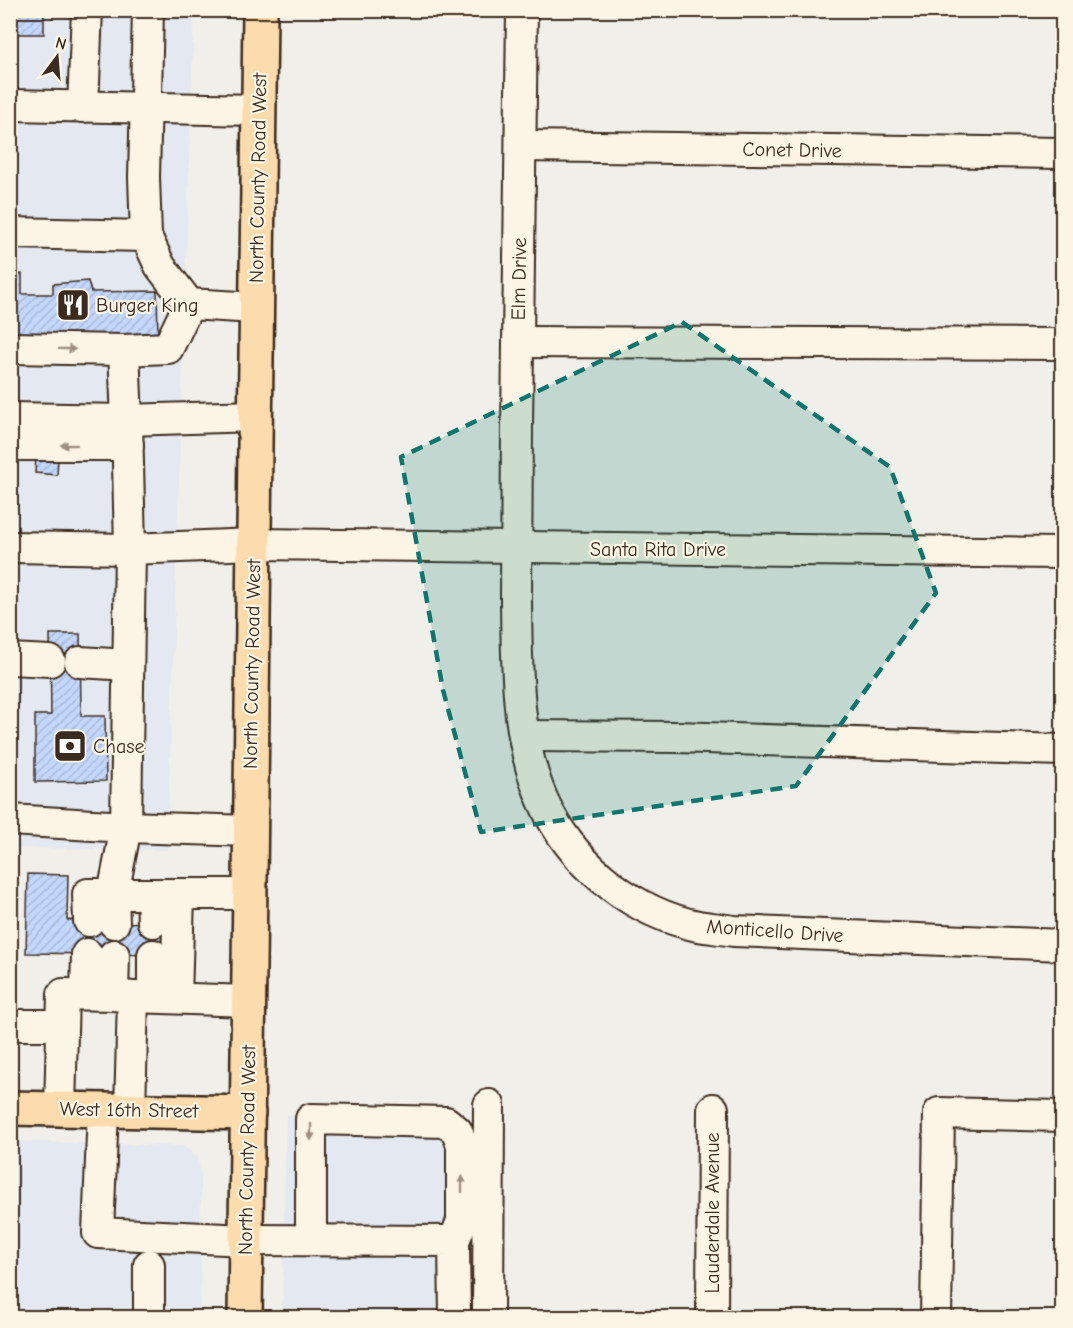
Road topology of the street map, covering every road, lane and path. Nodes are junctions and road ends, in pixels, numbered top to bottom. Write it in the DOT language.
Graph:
graph roads {
  1 [pos="87,10"];
  2 [pos="148,10"];
  3 [pos="260,10"];
  4 [pos="522,10"];
  5 [pos="10,105"];
  6 [pos="83,107"];
  7 [pos="145,109"];
  8 [pos="258,110"];
  9 [pos="521,146"];
  10 [pos="1062,153"];
  11 [pos="10,233"];
  12 [pos="146,236"];
  13 [pos="189,304"];
  14 [pos="256,308"];
  15 [pos="518,342"];
  16 [pos="1062,344"];
  17 [pos="10,348"];
  18 [pos="124,350"];
  19 [pos="255,416"];
  20 [pos="10,418"];
  21 [pos="127,432"];
  22 [pos="10,445"];
  23 [pos="254,544"];
  24 [pos="10,547"];
  25 [pos="516,548"];
  26 [pos="130,549"];
  27 [pos="1062,553"];
  28 [pos="10,659"];
  29 [pos="50,661"];
  30 [pos="81,662"];
  31 [pos="128,665"];
  32 [pos="524,736"];
  33 [pos="1062,750"];
  34 [pos="10,820"];
  35 [pos="126,827"];
  36 [pos="251,831"];
  37 [pos="250,894"];
  38 [pos="161,904"];
  39 [pos="1062,945"];
  40 [pos="100,954"];
  41 [pos="153,955"];
  42 [pos="132,996"];
  43 [pos="249,1001"];
  44 [pos="10,1024"];
  45 [pos="62,1024"];
  46 [pos="489,1104"];
  47 [pos="10,1108"];
  48 [pos="60,1109"];
  49 [pos="713,1109"];
  50 [pos="116,1110"];
  51 [pos="248,1113"];
  52 [pos="1062,1116"];
  53 [pos="246,1240"];
  54 [pos="311,1240"];
  55 [pos="454,1241"];
  56 [pos="149,1265"];
  57 [pos="149,1317"];
  58 [pos="245,1317"];
  59 [pos="455,1317"];
  60 [pos="488,1317"];
  61 [pos="712,1317"];
  62 [pos="936,1317"];
  1 -- 6 [label="street"];
  2 -- 7 [label="street"];
  3 -- 8 [label="main road, North County Road West"];
  4 -- 9 [label="street, Elm Drive"];
  5 -- 6 [label="street"];
  6 -- 7 [label="street"];
  7 -- 8 [label="street"];
  7 -- 12 [label="street"];
  8 -- 14 [label="main road, North County Road West"];
  9 -- 10 [label="street, Conet Drive"];
  9 -- 15 [label="street, Elm Drive"];
  11 -- 12 [label="street"];
  12 -- 13 [label="street"];
  13 -- 14 [label="street"];
  13 -- 18 [label="street"];
  14 -- 19 [label="main road, North County Road West"];
  15 -- 16 [label="street"];
  15 -- 25 [label="street, Elm Drive"];
  17 -- 18 [label="street, one-way"];
  18 -- 21 [label="street"];
  19 -- 21 [label="street"];
  19 -- 23 [label="main road, North County Road West"];
  20 -- 21 [label="street"];
  21 -- 22 [label="street, one-way"];
  21 -- 26 [label="street"];
  23 -- 25 [label="street, Santa Rita Drive"];
  23 -- 26 [label="street, Santa Rita Drive"];
  23 -- 36 [label="main road, North County Road West"];
  24 -- 26 [label="street, Santa Rita Drive"];
  25 -- 27 [label="street, Santa Rita Drive"];
  25 -- 32 [label="street, Monticello Drive"];
  26 -- 31 [label="street"];
  28 -- 29 [label="street"];
  30 -- 31 [label="street"];
  31 -- 35 [label="street"];
  32 -- 33 [label="street"];
  32 -- 39 [label="street, Monticello Drive"];
  34 -- 35 [label="street"];
  35 -- 36 [label="street"];
  35 -- 38 [label="street"];
  36 -- 37 [label="main road, North County Road West"];
  37 -- 38 [label="street"];
  37 -- 43 [label="main road, North County Road West"];
  38 -- 42 [label="street"];
  40 -- 42 [label="street"];
  41 -- 42 [label="street"];
  42 -- 43 [label="street"];
  42 -- 45 [label="street"];
  42 -- 50 [label="street"];
  43 -- 51 [label="main road, North County Road West"];
  44 -- 45 [label="street"];
  45 -- 48 [label="street"];
  46 -- 60 [label="street"];
  47 -- 48 [label="main road, West 16th Street"];
  48 -- 50 [label="main road, West 16th Street"];
  49 -- 61 [label="street, Lauderdale Avenue"];
  50 -- 51 [label="main road, West 16th Street"];
  50 -- 53 [label="street"];
  51 -- 53 [label="main road, North County Road West"];
  52 -- 62 [label="street"];
  53 -- 54 [label="street"];
  53 -- 58 [label="main road, North County Road West"];
  54 -- 55 [label="street"];
  55 -- 54 [label="street, one-way"];
  55 -- 59 [label="street"];
  56 -- 57 [label="street"];
}
